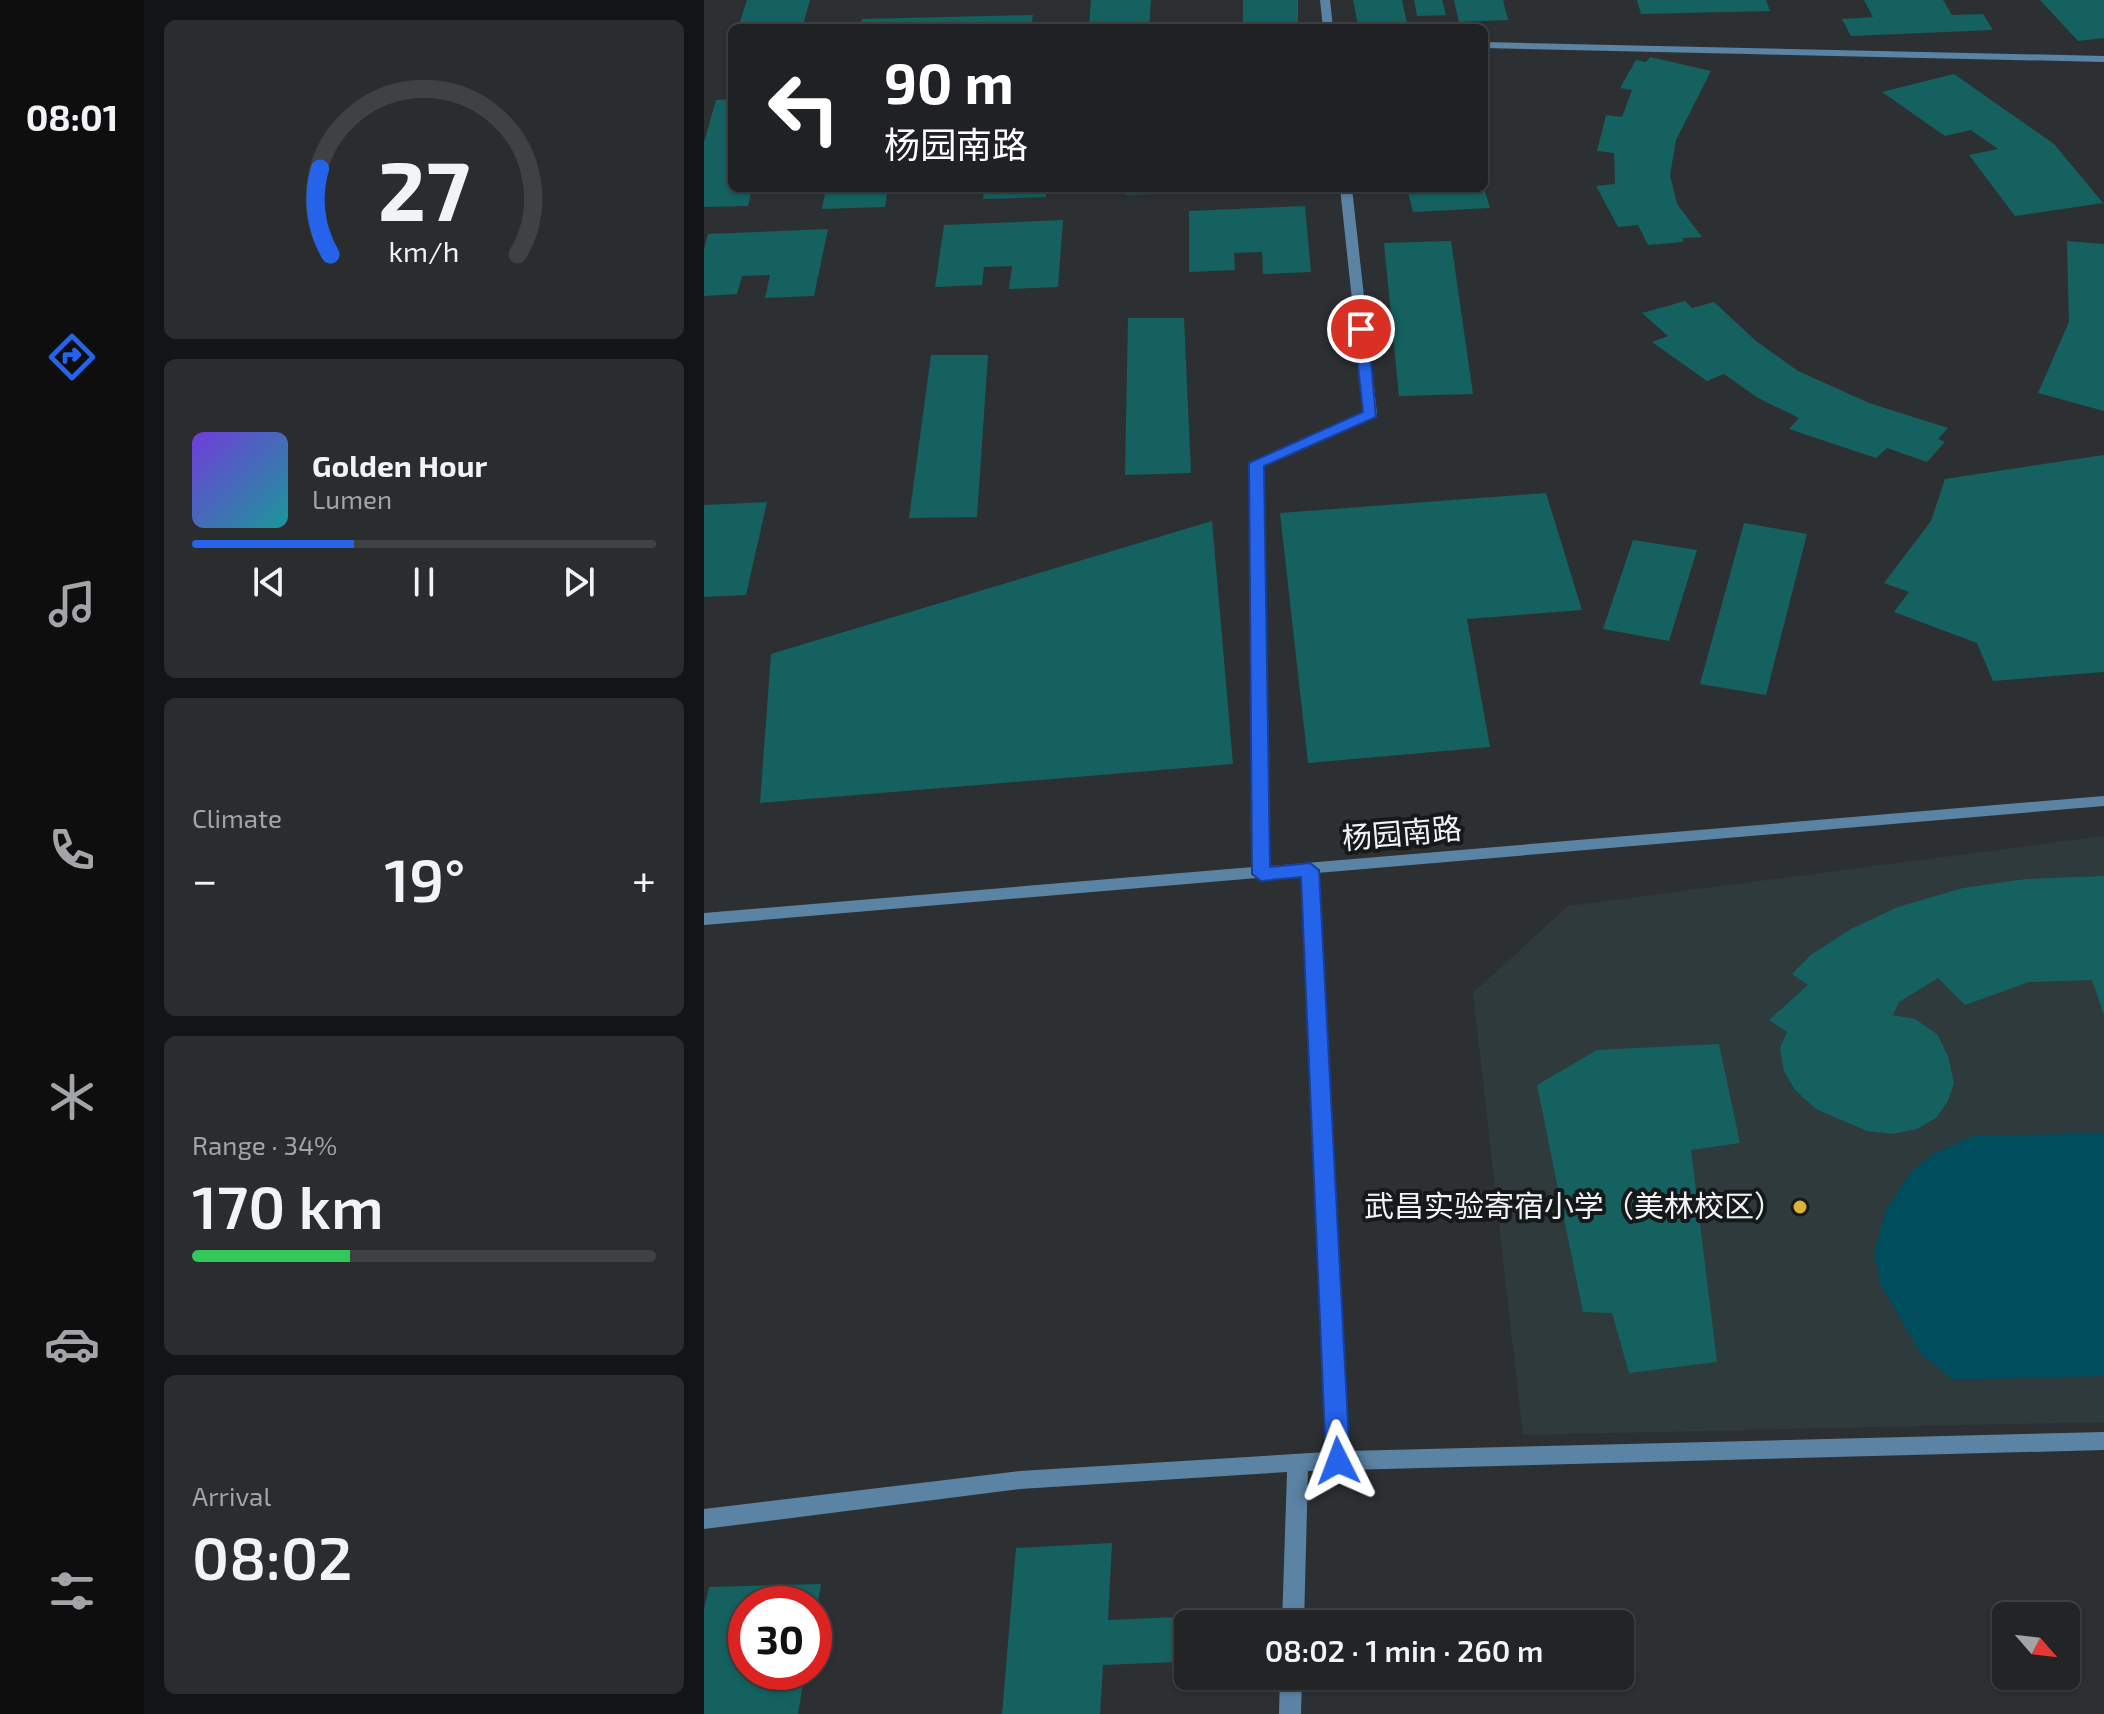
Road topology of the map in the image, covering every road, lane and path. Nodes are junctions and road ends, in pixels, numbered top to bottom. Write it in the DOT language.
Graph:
graph roads {
  1 [pos="1325,0"];
  2 [pos="1328,24"];
  3 [pos="1488,45"];
  4 [pos="2104,59"];
  5 [pos="1346,192"];
  6 [pos="2104,801"];
  7 [pos="1310,870"];
  8 [pos="1261,874"];
  9 [pos="704,919"];
  10 [pos="2104,1441"];
  11 [pos="1338,1461"];
  12 [pos="1298,1462"];
  13 [pos="704,1519"];
  14 [pos="1293,1610"];
  15 [pos="1291,1690"];
  16 [pos="1290,1714"];
  1 -- 2 [label="street"];
  3 -- 4 [label="street"];
  5 -- 8 [label="street"];
  6 -- 7 [label="street, 杨园南路"];
  7 -- 8 [label="street, 杨园南路"];
  7 -- 11 [label="street"];
  8 -- 9 [label="street, 杨园南路"];
  10 -- 11 [label="street"];
  11 -- 12 [label="street"];
  12 -- 13 [label="street"];
  12 -- 14 [label="street"];
  15 -- 16 [label="street"];
}
